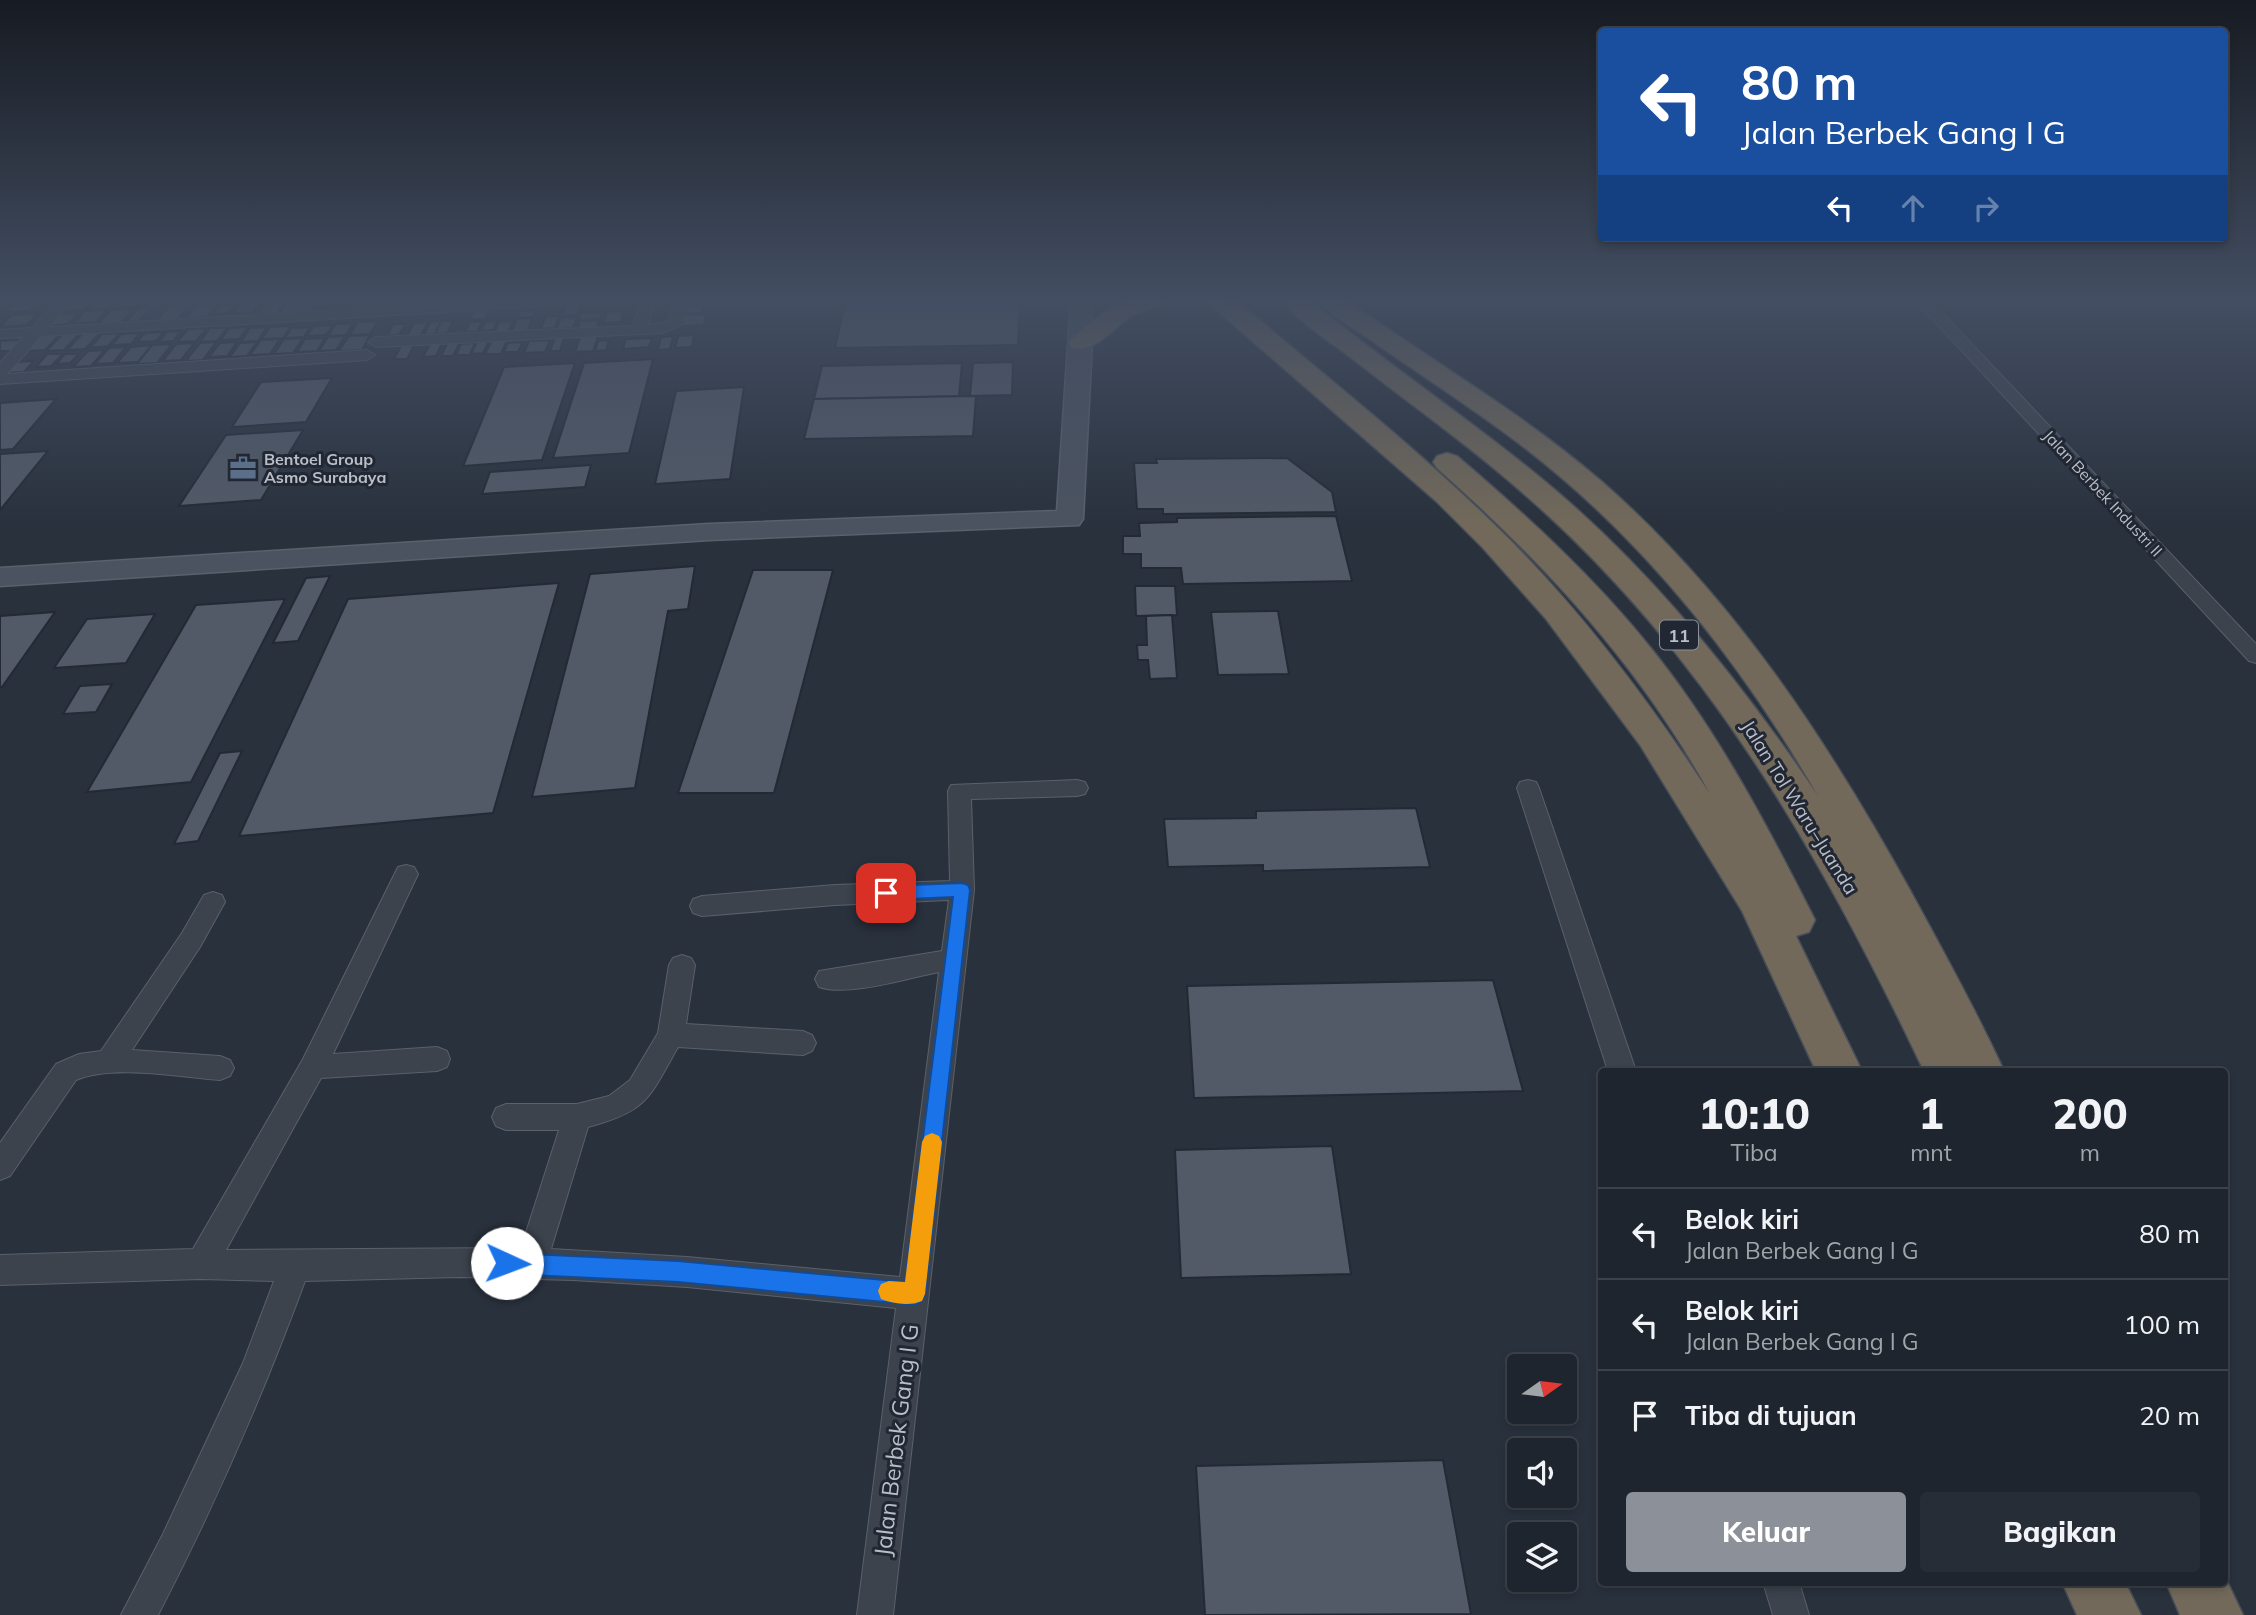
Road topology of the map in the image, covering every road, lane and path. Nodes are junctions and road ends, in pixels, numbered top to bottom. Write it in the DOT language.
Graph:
graph roads {
  1 [pos="71,374"];
  2 [pos="1079,374"];
  3 [pos="1294,374"];
  4 [pos="1309,374"];
  5 [pos="1341,374"];
  6 [pos="1388,374"];
  7 [pos="1439,374"];
  8 [pos="1992,374"];
  9 [pos="0,379"];
  10 [pos="1361,418"];
  11 [pos="0,577"];
  12 [pos="2256,656"];
  13 [pos="1077,788"];
  14 [pos="1528,788"];
  15 [pos="406,874"];
  16 [pos="962,890"];
  17 [pos="213,902"];
  18 [pos="702,906"];
  19 [pos="954,959"];
  20 [pos="682,965"];
  21 [pos="828,979"];
  22 [pos="671,1035"];
  23 [pos="803,1043"];
  24 [pos="437,1059"];
  25 [pos="109,1062"];
  26 [pos="313,1067"];
  27 [pos="220,1068"];
  28 [pos="1621,1068"];
  29 [pos="1838,1068"];
  30 [pos="1864,1068"];
  31 [pos="1946,1068"];
  32 [pos="1980,1068"];
  33 [pos="506,1117"];
  34 [pos="577,1117"];
  35 [pos="0,1167"];
  36 [pos="201,1264"];
  37 [pos="531,1264"];
  38 [pos="295,1266"];
  39 [pos="0,1270"];
  40 [pos="915,1294"];
  41 [pos="1782,1586"];
  42 [pos="2096,1586"];
  43 [pos="2198,1586"];
  44 [pos="2207,1586"];
  45 [pos="139,1615"];
  46 [pos="875,1615"];
  47 [pos="1791,1615"];
  48 [pos="2110,1615"];
  49 [pos="2212,1615"];
  50 [pos="2219,1615"];
  1 -- 9 [label="street"];
  2 -- 11 [label="street"];
  3 -- 10 [label="highway"];
  4 -- 10 [label="highway"];
  5 -- 30 [label="highway, 11"];
  6 -- 31 [label="highway, Jalan Tol Waru–Juanda / 11"];
  7 -- 32 [label="highway"];
  8 -- 12 [label="street, Jalan Berbek Industri II"];
  10 -- 29 [label="highway"];
  13 -- 16 [label="street, Jalan Berbek Gang I G"];
  14 -- 28 [label="street"];
  15 -- 26 [label="street"];
  16 -- 18 [label="street"];
  16 -- 19 [label="street, Jalan Berbek Gang I G"];
  17 -- 25 [label="street"];
  19 -- 21 [label="street"];
  19 -- 40 [label="street, Jalan Berbek Gang I G"];
  20 -- 22 [label="street"];
  22 -- 23 [label="street"];
  22 -- 34 [label="street"];
  24 -- 26 [label="street"];
  25 -- 27 [label="street"];
  25 -- 35 [label="street"];
  26 -- 36 [label="street"];
  33 -- 34 [label="street"];
  34 -- 37 [label="street"];
  36 -- 38 [label="street"];
  36 -- 39 [label="street"];
  37 -- 38 [label="street"];
  37 -- 40 [label="street"];
  38 -- 45 [label="street"];
  40 -- 46 [label="street, Jalan Berbek Gang I G"];
  41 -- 47 [label="street"];
  42 -- 48 [label="highway"];
  43 -- 49 [label="highway"];
  44 -- 50 [label="highway"];
}
